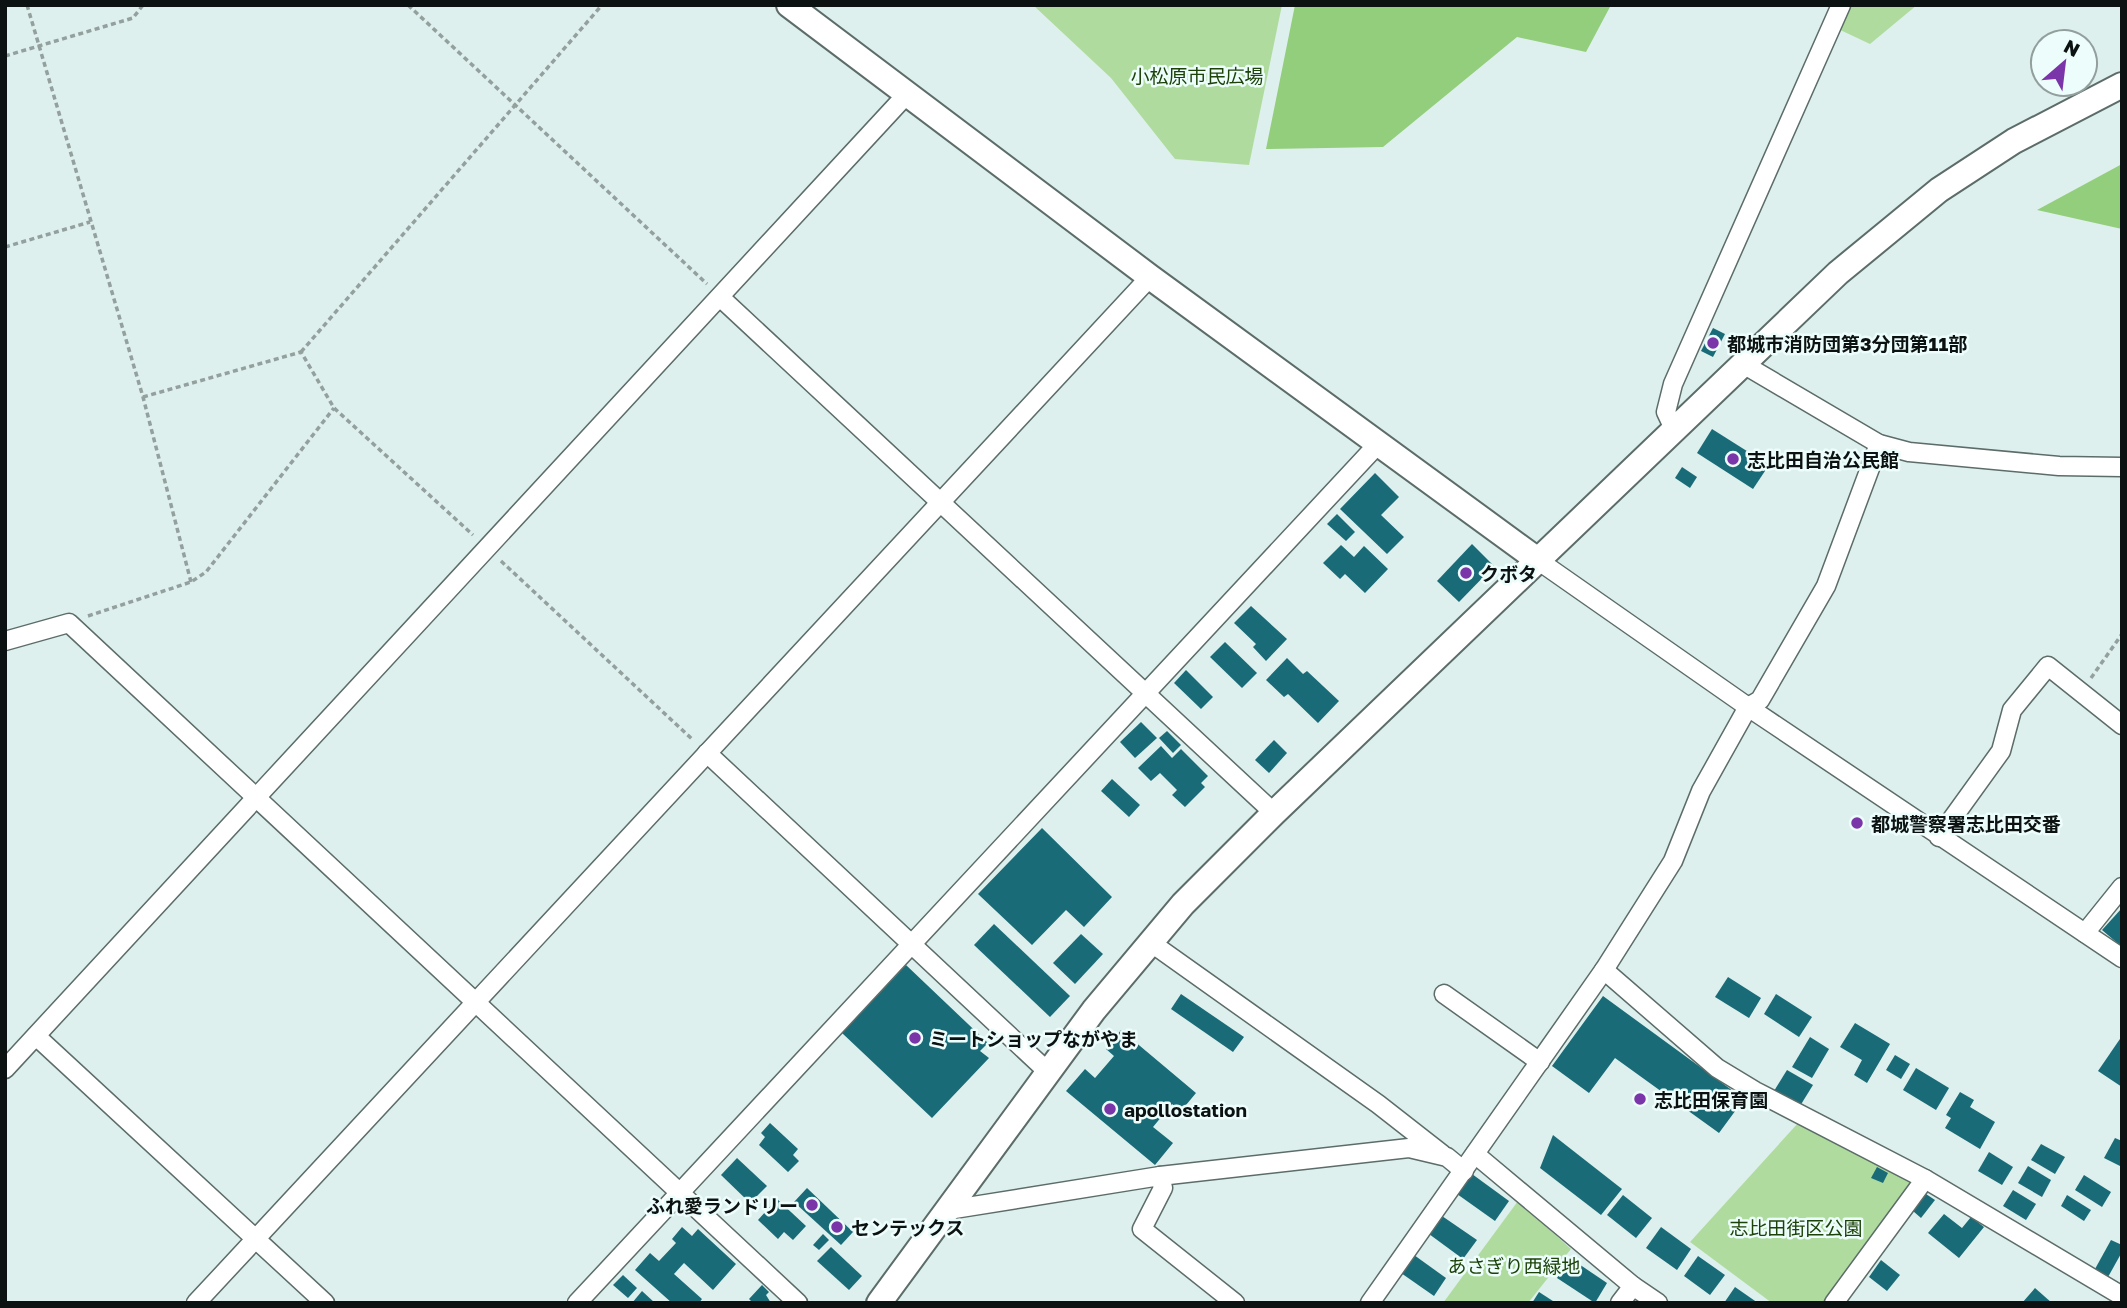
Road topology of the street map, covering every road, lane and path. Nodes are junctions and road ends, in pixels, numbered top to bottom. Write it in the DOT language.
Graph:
graph roads {
  1 [pos="27,5"];
  2 [pos="143,5"];
  3 [pos="408,5"];
  4 [pos="602,5"];
  5 [pos="789,5"];
  6 [pos="1841,5"];
  7 [pos="39,46"];
  8 [pos="5,56"];
  9 [pos="2122,85"];
  10 [pos="907,94"];
  11 [pos="515,105"];
  12 [pos="90,222"];
  13 [pos="5,247"];
  14 [pos="1150,277"];
  15 [pos="721,298"];
  16 [pos="301,352"];
  17 [pos="1743,364"];
  18 [pos="143,397"];
  19 [pos="334,408"];
  20 [pos="1674,429"];
  21 [pos="1378,443"];
  22 [pos="1879,444"];
  23 [pos="2122,467"];
  24 [pos="941,504"];
  25 [pos="486,547"];
  26 [pos="1539,561"];
  27 [pos="191,582"];
  28 [pos="69,623"];
  29 [pos="2122,634"];
  30 [pos="5,641"];
  31 [pos="2080,692"];
  32 [pos="1145,694"];
  33 [pos="1748,707"];
  34 [pos="2122,725"];
  35 [pos="707,753"];
  36 [pos="255,799"];
  37 [pos="1274,813"];
  38 [pos="1940,837"];
  39 [pos="2122,887"];
  40 [pos="2085,933"];
  41 [pos="1150,942"];
  42 [pos="911,943"];
  43 [pos="2122,958"];
  44 [pos="1604,970"];
  45 [pos="1444,994"];
  46 [pos="477,1001"];
  47 [pos="36,1036"];
  48 [pos="1540,1062"];
  49 [pos="5,1069"];
  50 [pos="1047,1071"];
  51 [pos="1475,1154"];
  52 [pos="1447,1157"];
  53 [pos="1464,1171"];
  54 [pos="1160,1176"];
  55 [pos="1925,1179"];
  56 [pos="680,1192"];
  57 [pos="948,1210"];
  58 [pos="256,1237"];
  59 [pos="1633,1286"];
  60 [pos="2122,1296"];
  61 [pos="196,1303"];
  62 [pos="325,1303"];
  63 [pos="577,1303"];
  64 [pos="798,1303"];
  65 [pos="879,1303"];
  66 [pos="1235,1303"];
  67 [pos="1370,1303"];
  68 [pos="1620,1303"];
  69 [pos="1658,1303"];
  70 [pos="1834,1303"];
  1 -- 7 [label="path"];
  2 -- 7 [label="path"];
  3 -- 11 [label="path"];
  4 -- 11 [label="path"];
  5 -- 10 [label="street"];
  6 -- 20 [label="street"];
  7 -- 8 [label="path"];
  7 -- 12 [label="path"];
  9 -- 17 [label="street"];
  10 -- 14 [label="street"];
  10 -- 15 [label="street"];
  11 -- 15 [label="path"];
  11 -- 16 [label="path"];
  12 -- 13 [label="path"];
  12 -- 18 [label="path"];
  14 -- 21 [label="street"];
  14 -- 24 [label="street"];
  15 -- 24 [label="street"];
  15 -- 25 [label="street"];
  16 -- 18 [label="path"];
  16 -- 19 [label="path"];
  17 -- 20 [label="street"];
  17 -- 22 [label="street"];
  18 -- 27 [label="path"];
  19 -- 25 [label="path"];
  19 -- 27 [label="path"];
  20 -- 26 [label="street"];
  21 -- 26 [label="street"];
  21 -- 32 [label="street"];
  22 -- 23 [label="street"];
  22 -- 33 [label="street"];
  24 -- 32 [label="street"];
  24 -- 35 [label="street"];
  25 -- 35 [label="path"];
  25 -- 36 [label="street"];
  26 -- 33 [label="street"];
  26 -- 37 [label="street"];
  27 -- 28 [label="path"];
  28 -- 30 [label="street"];
  28 -- 36 [label="street"];
  29 -- 31 [label="path"];
  31 -- 34 [label="street"];
  31 -- 38 [label="street"];
  32 -- 37 [label="street"];
  32 -- 42 [label="street"];
  33 -- 38 [label="street"];
  33 -- 44 [label="street"];
  35 -- 42 [label="street"];
  35 -- 46 [label="street"];
  36 -- 46 [label="street"];
  36 -- 47 [label="street"];
  37 -- 41 [label="street"];
  38 -- 40 [label="street"];
  39 -- 40 [label="street"];
  40 -- 43 [label="street"];
  41 -- 50 [label="street"];
  41 -- 52 [label="street"];
  42 -- 50 [label="street"];
  42 -- 56 [label="street"];
  44 -- 48 [label="street"];
  44 -- 55 [label="street"];
  45 -- 48 [label="street"];
  46 -- 56 [label="street"];
  46 -- 58 [label="street"];
  47 -- 49 [label="street"];
  47 -- 58 [label="street"];
  48 -- 51 [label="street"];
  50 -- 57 [label="street"];
  51 -- 53 [label="street"];
  51 -- 59 [label="street"];
  52 -- 53 [label="street"];
  52 -- 54 [label="street"];
  53 -- 67 [label="street"];
  54 -- 57 [label="street"];
  54 -- 66 [label="street"];
  55 -- 60 [label="street"];
  55 -- 70 [label="street"];
  56 -- 63 [label="street"];
  56 -- 64 [label="street"];
  57 -- 65 [label="street"];
  58 -- 61 [label="street"];
  58 -- 62 [label="street"];
  59 -- 68 [label="street"];
  59 -- 69 [label="street"];
}
